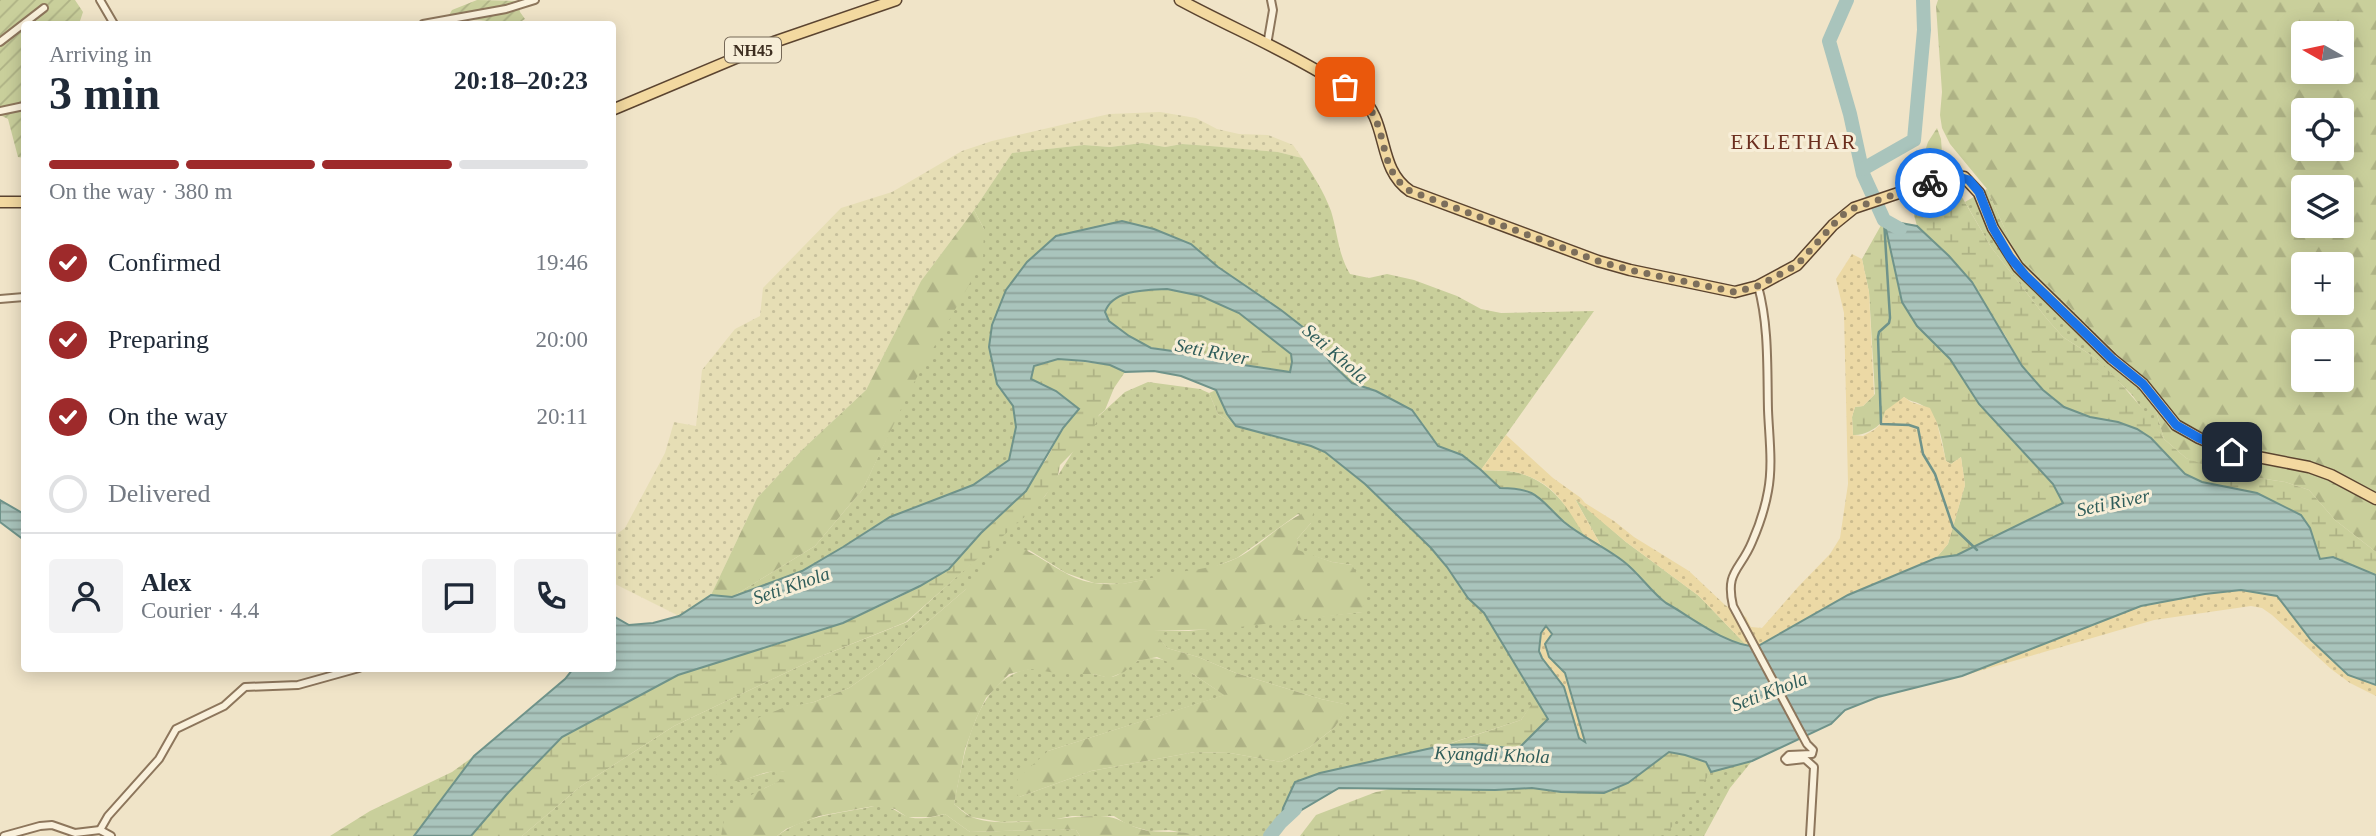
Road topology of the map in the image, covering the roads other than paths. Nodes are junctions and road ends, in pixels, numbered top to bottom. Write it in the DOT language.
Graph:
graph roads {
  1 [pos="100,0"];
  2 [pos="535,0"];
  3 [pos="896,0"];
  4 [pos="1180,0"];
  5 [pos="1271,0"];
  6 [pos="44,8"];
  7 [pos="27,21"];
  8 [pos="112,21"];
  9 [pos="440,21"];
  10 [pos="21,26"];
  11 [pos="0,42"];
  12 [pos="1267,45"];
  13 [pos="0,102"];
  14 [pos="21,107"];
  15 [pos="616,108"];
  16 [pos="1,111"];
  17 [pos="0,202"];
  18 [pos="21,202"];
  19 [pos="1758,286"];
  20 [pos="21,297"];
  21 [pos="0,299"];
  22 [pos="2376,499"];
  23 [pos="345,672"];
  24 [pos="100,830"];
  25 [pos="4,836"];
  26 [pos="111,836"];
  27 [pos="1810,836"];
  1 -- 8 [label="street"];
  2 -- 9 [label="street"];
  3 -- 15 [label="main road, NH45"];
  4 -- 12 [label="main road"];
  5 -- 12 [label="street"];
  6 -- 7 [label="street"];
  10 -- 11 [label="street"];
  12 -- 19 [label="main road"];
  13 -- 16 [label="street"];
  14 -- 16 [label="street"];
  17 -- 18 [label="main road"];
  19 -- 22 [label="main road"];
  19 -- 27 [label="street"];
  20 -- 21 [label="street"];
  23 -- 24 [label="street"];
  24 -- 25 [label="street"];
  24 -- 26 [label="street"];
}
